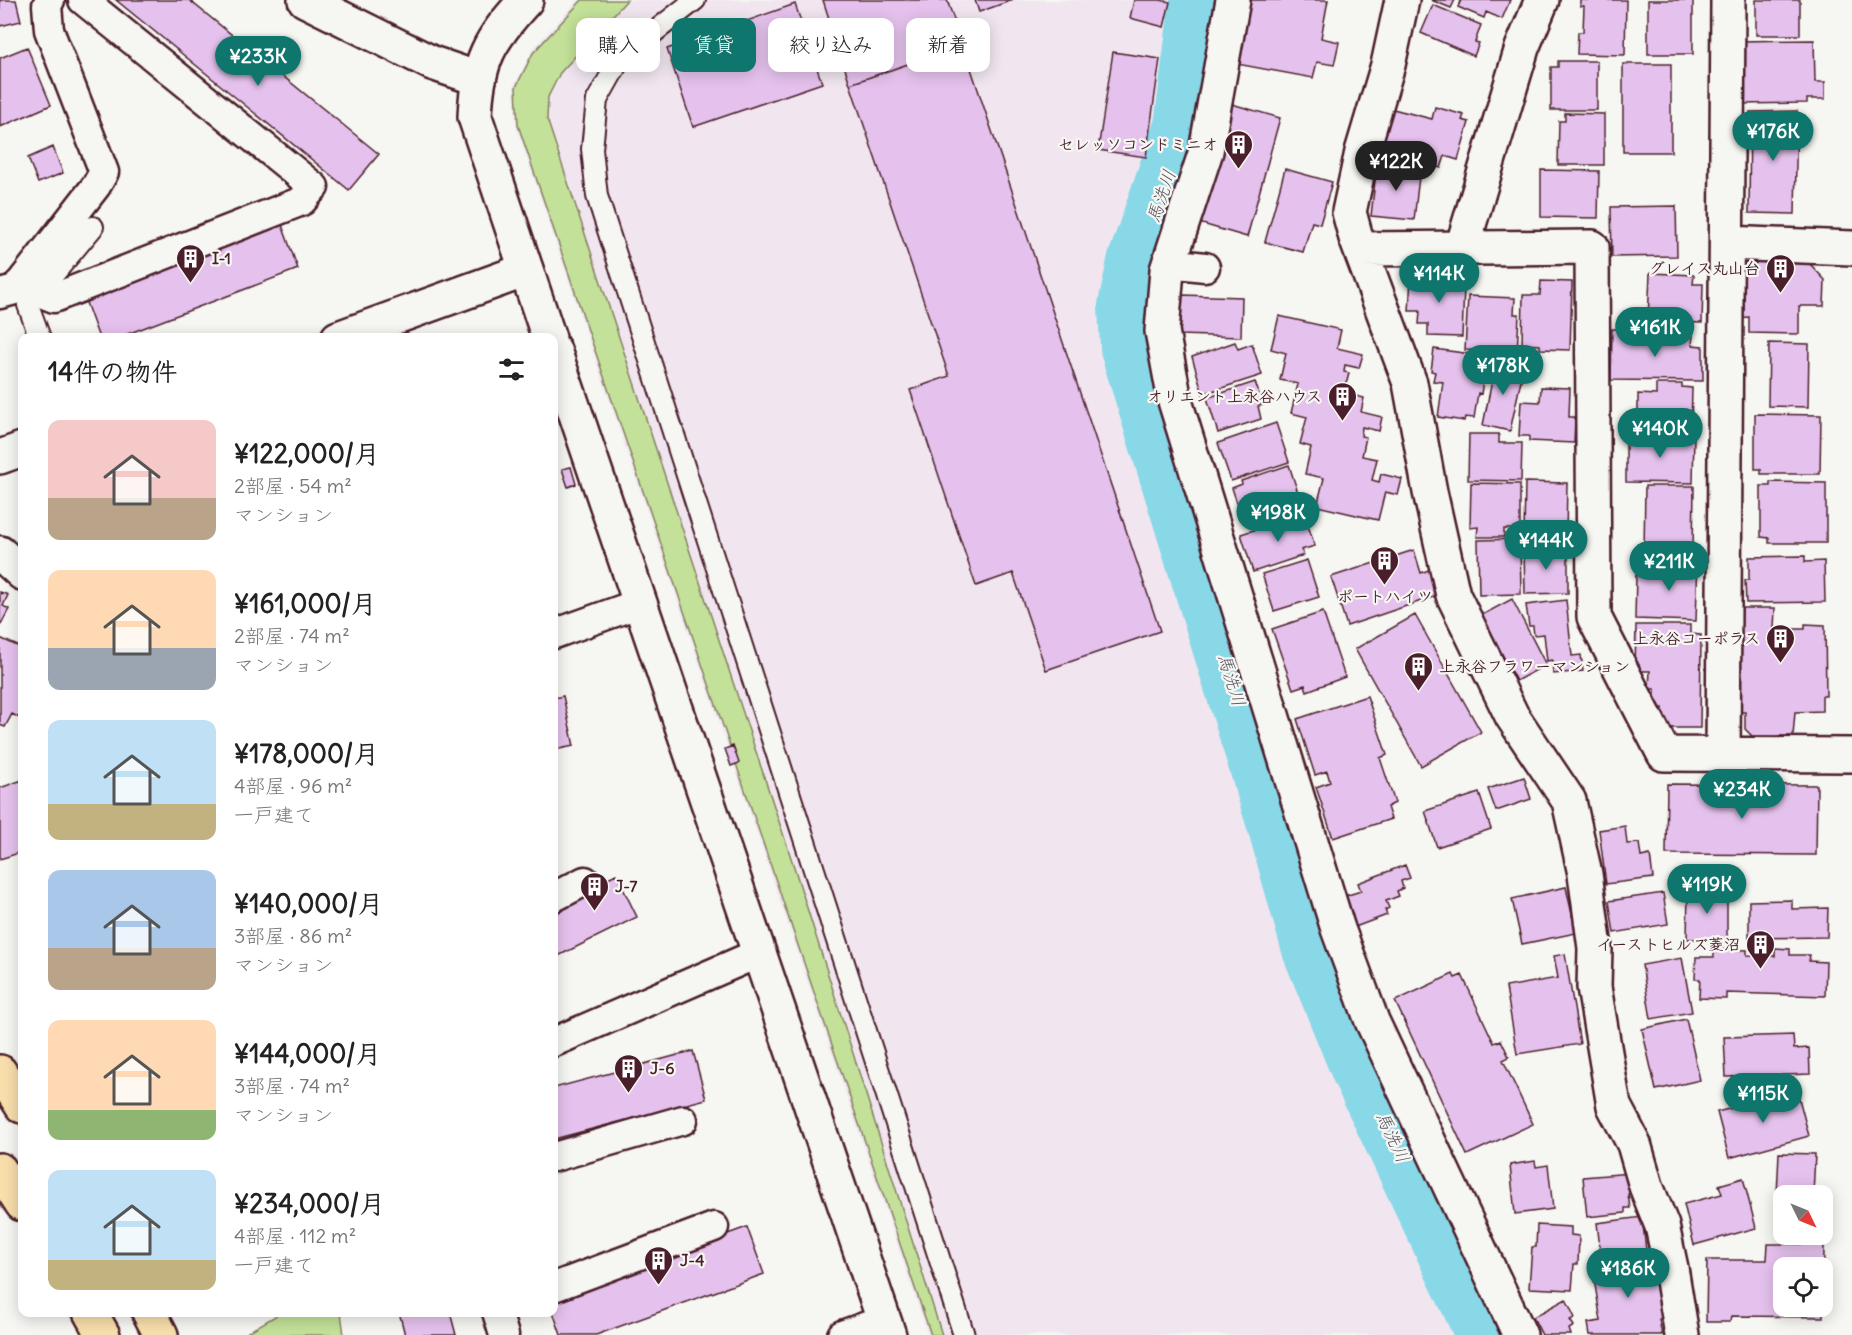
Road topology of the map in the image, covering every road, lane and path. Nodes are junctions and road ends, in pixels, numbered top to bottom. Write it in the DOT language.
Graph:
graph roads {
  1 [pos="50,0"];
  2 [pos="83,0"];
  3 [pos="305,0"];
  4 [pos="526,0"];
  5 [pos="694,0"];
  6 [pos="1233,0"];
  7 [pos="1401,0"];
  8 [pos="1542,0"];
  9 [pos="1728,0"];
  10 [pos="479,80"];
  11 [pos="93,227"];
  12 [pos="1726,243"];
  13 [pos="1462,248"];
  14 [pos="1852,248"];
  15 [pos="1356,256"];
  16 [pos="1169,263"];
  17 [pos="1205,267"];
  18 [pos="526,270"];
  19 [pos="19,290"];
  20 [pos="38,333"];
  21 [pos="352,333"];
  22 [pos="547,333"];
  23 [pos="558,362"];
  24 [pos="18,450"];
  25 [pos="0,457"];
  26 [pos="0,553"];
  27 [pos="18,569"];
  28 [pos="640,603"];
  29 [pos="558,633"];
  30 [pos="1852,755"];
  31 [pos="1723,756"];
  32 [pos="585,881"];
  33 [pos="558,895"];
  34 [pos="759,953"];
  35 [pos="558,1040"];
  36 [pos="0,1072"];
  37 [pos="18,1100"];
  38 [pos="683,1120"];
  39 [pos="558,1156"];
  40 [pos="0,1170"];
  41 [pos="18,1198"];
  42 [pos="714,1227"];
  43 [pos="558,1286"];
  44 [pos="93,1317"];
  45 [pos="152,1317"];
  46 [pos="499,1317"];
  47 [pos="886,1327"];
  48 [pos="103,1335"];
  49 [pos="161,1335"];
  50 [pos="504,1335"];
  51 [pos="842,1335"];
  52 [pos="964,1335"];
  53 [pos="1520,1335"];
  54 [pos="1682,1335"];
  1 -- 19 [label="street"];
  2 -- 19 [label="street"];
  3 -- 10 [label="street"];
  4 -- 10 [label="street"];
  5 -- 52 [label="lane"];
  6 -- 16 [label="street"];
  7 -- 15 [label="street"];
  8 -- 13 [label="street"];
  9 -- 12 [label="street"];
  10 -- 18 [label="street"];
  11 -- 19 [label="lane"];
  12 -- 14 [label="street"];
  12 -- 31 [label="street"];
  13 -- 15 [label="street"];
  13 -- 31 [label="street"];
  15 -- 54 [label="street"];
  16 -- 17 [label="street"];
  16 -- 53 [label="street"];
  18 -- 21 [label="street"];
  18 -- 22 [label="street"];
  19 -- 20 [label="lane"];
  23 -- 28 [label="street"];
  24 -- 25 [label="street"];
  26 -- 27 [label="street"];
  28 -- 29 [label="street"];
  28 -- 34 [label="street"];
  30 -- 31 [label="street"];
  32 -- 33 [label="street"];
  34 -- 35 [label="street"];
  34 -- 47 [label="street"];
  36 -- 37 [label="highway"];
  38 -- 39 [label="street"];
  40 -- 41 [label="highway"];
  42 -- 43 [label="street"];
  44 -- 48 [label="highway"];
  45 -- 49 [label="highway"];
  46 -- 50 [label="street"];
  47 -- 51 [label="street"];
}
